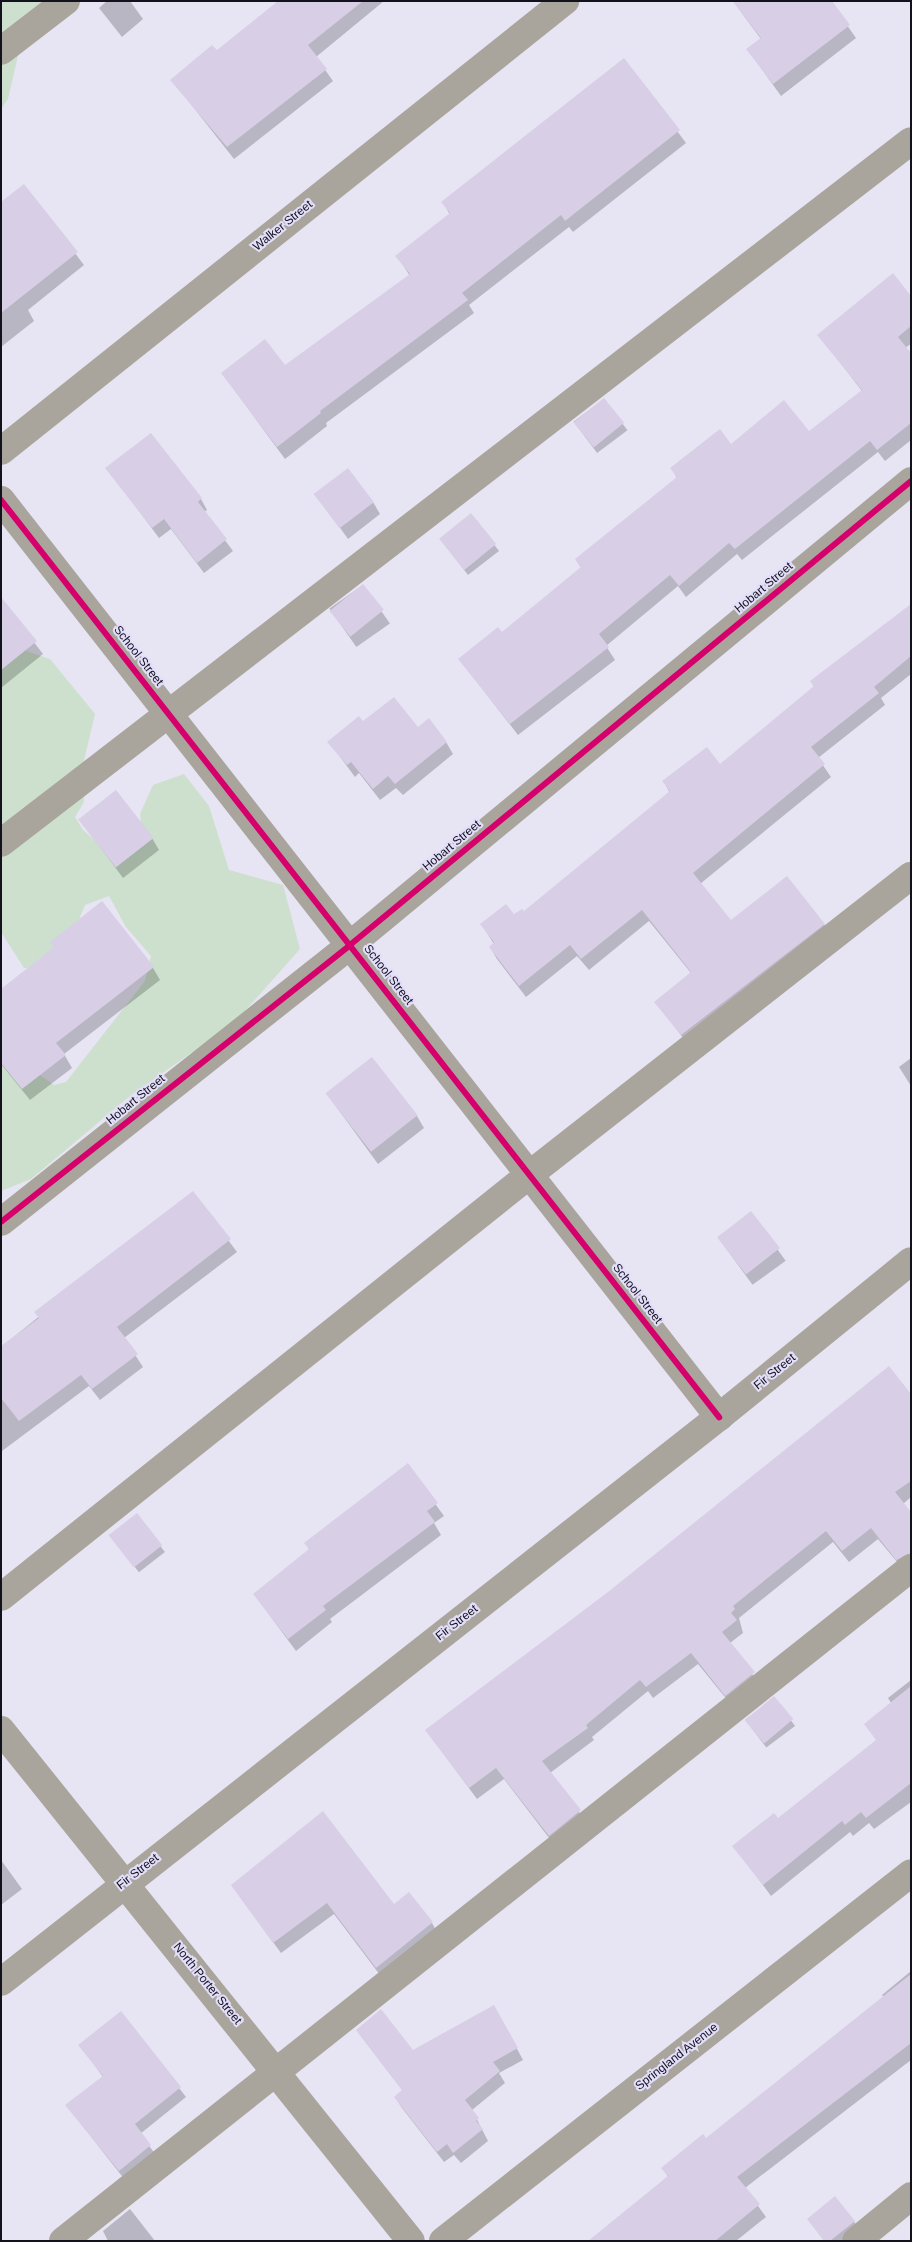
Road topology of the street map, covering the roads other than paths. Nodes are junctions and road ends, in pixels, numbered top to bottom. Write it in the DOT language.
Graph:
graph roads {
  1 [pos="66,1"];
  2 [pos="566,1"];
  3 [pos="1,51"];
  4 [pos="911,141"];
  5 [pos="1,451"];
  6 [pos="911,481"];
  7 [pos="1,500"];
  8 [pos="168,713"];
  9 [pos="1,843"];
  10 [pos="911,876"];
  11 [pos="350,945"];
  12 [pos="529,1175"];
  13 [pos="1,1222"];
  14 [pos="911,1261"];
  15 [pos="719,1417"];
  16 [pos="911,1568"];
  17 [pos="1,1597"];
  18 [pos="1,1730"];
  19 [pos="911,1873"];
  20 [pos="126,1882"];
  21 [pos="1,1982"];
  22 [pos="277,2072"];
  23 [pos="911,2196"];
  24 [pos="64,2241"];
  25 [pos="411,2241"];
  26 [pos="443,2241"];
  27 [pos="856,2241"];
  1 -- 3 [label="street"];
  2 -- 5 [label="street, Walker Street"];
  4 -- 8 [label="street"];
  6 -- 11 [label="street, Hobart Street"];
  7 -- 8 [label="street, School Street"];
  8 -- 9 [label="street"];
  8 -- 11 [label="street, School Street"];
  10 -- 12 [label="street"];
  11 -- 12 [label="street, School Street"];
  11 -- 13 [label="street, Hobart Street"];
  12 -- 15 [label="street, School Street"];
  12 -- 17 [label="street"];
  14 -- 15 [label="street, Fir Street"];
  15 -- 20 [label="street, Fir Street"];
  16 -- 22 [label="street"];
  18 -- 20 [label="street, North Porter Street"];
  19 -- 26 [label="street, Springland Avenue"];
  20 -- 21 [label="street, Fir Street"];
  20 -- 22 [label="street, North Porter Street"];
  22 -- 24 [label="street"];
  22 -- 25 [label="street, North Porter Street"];
  23 -- 27 [label="street"];
}
